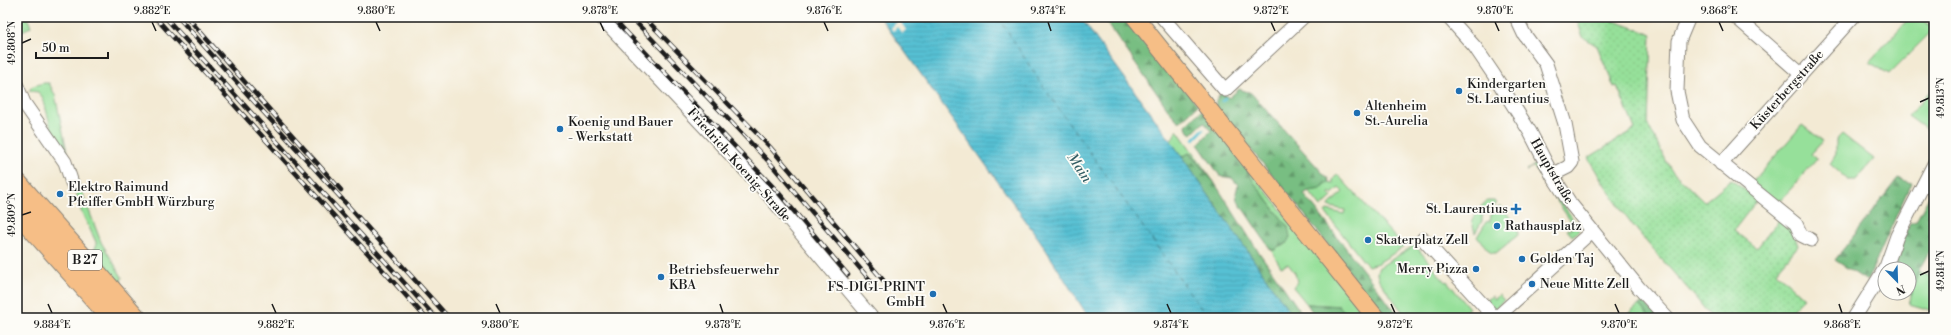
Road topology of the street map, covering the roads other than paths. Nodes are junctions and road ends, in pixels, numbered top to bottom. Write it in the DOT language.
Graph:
graph roads {
  1 [pos="600,17"];
  2 [pos="1135,17"];
  3 [pos="1162,17"];
  4 [pos="1303,17"];
  5 [pos="1448,17"];
  6 [pos="1516,17"];
  7 [pos="1689,17"];
  8 [pos="1736,17"];
  9 [pos="1853,17"];
  10 [pos="1801,74"];
  11 [pos="17,86"];
  12 [pos="1721,164"];
  13 [pos="1934,164"];
  14 [pos="1552,175"];
  15 [pos="72,182"];
  16 [pos="17,183"];
  17 [pos="17,211"];
  18 [pos="1592,231"];
  19 [pos="17,235"];
  20 [pos="1423,239"];
  21 [pos="1811,240"];
  22 [pos="53,251"];
  23 [pos="112,318"];
  24 [pos="136,318"];
  25 [pos="872,318"];
  26 [pos="1376,318"];
  27 [pos="1495,318"];
  28 [pos="1667,318"];
  29 [pos="1854,318"];
  1 -- 25 [label="street, Friedrich-Koenig-Straße"];
  2 -- 26 [label="main road"];
  3 -- 4 [label="street"];
  5 -- 14 [label="street, Hauptstraße"];
  6 -- 14 [label="street"];
  7 -- 12 [label="street"];
  8 -- 10 [label="street"];
  9 -- 10 [label="street, Küsterbergstraße"];
  10 -- 12 [label="street, Küsterbergstraße"];
  11 -- 15 [label="street"];
  12 -- 21 [label="street"];
  13 -- 29 [label="street"];
  14 -- 18 [label="street, Hauptstraße"];
  16 -- 24 [label="highway, B 27"];
  17 -- 22 [label="highway, B 27"];
  18 -- 27 [label="street"];
  18 -- 28 [label="street, Hauptstraße"];
  19 -- 22 [label="highway"];
  20 -- 27 [label="street"];
  22 -- 23 [label="highway, B 27"];
}
